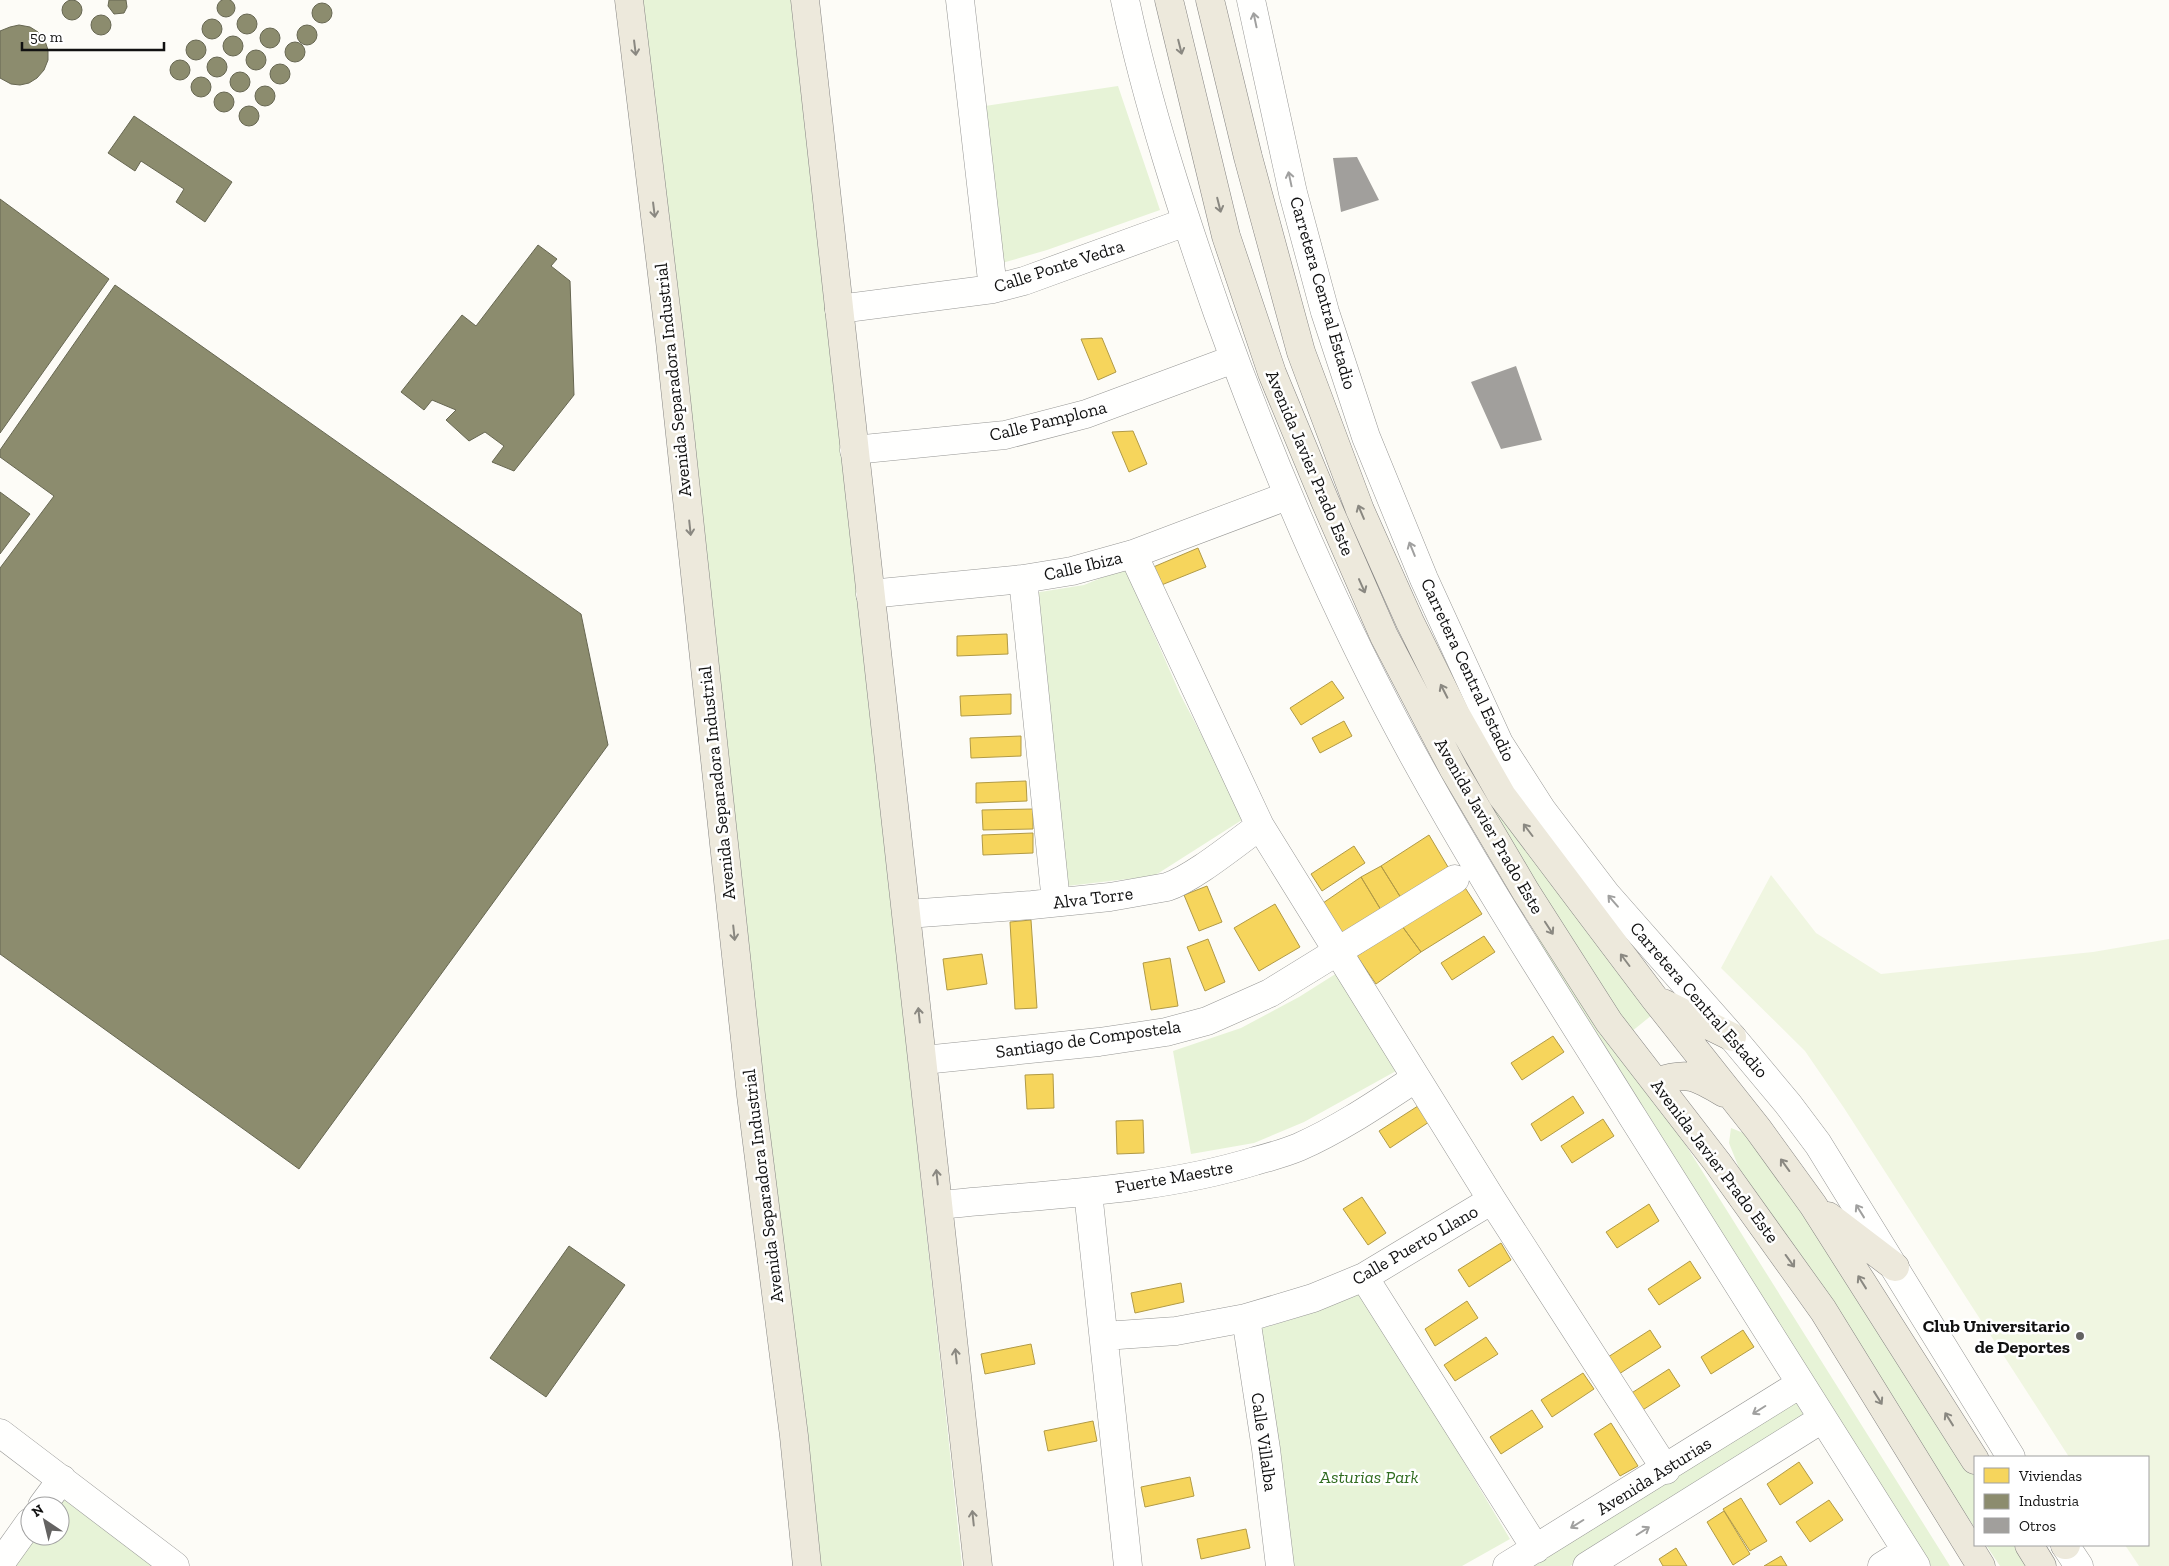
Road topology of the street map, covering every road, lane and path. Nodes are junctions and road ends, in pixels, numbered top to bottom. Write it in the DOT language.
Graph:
graph roads {
  1 [pos="629,0"];
  2 [pos="805,0"];
  3 [pos="960,0"];
  4 [pos="1126,0"];
  5 [pos="1169,0"];
  6 [pos="1210,0"];
  7 [pos="1251,0"];
  8 [pos="1186,222"];
  9 [pos="993,288"];
  10 [pos="840,309"];
  11 [pos="1234,359"];
  12 [pos="854,450"];
  13 [pos="1287,496"];
  14 [pos="1133,554"];
  15 [pos="1023,578"];
  16 [pos="870,594"];
  17 [pos="1260,826"];
  18 [pos="1455,879"];
  19 [pos="1056,902"];
  20 [pos="907,914"];
  21 [pos="1338,950"];
  22 [pos="1655,999"];
  23 [pos="1732,1037"];
  24 [pos="924,1060"];
  25 [pos="1416,1078"];
  26 [pos="1656,1082"];
  27 [pos="1736,1100"];
  28 [pos="1088,1192"];
  29 [pos="1492,1200"];
  30 [pos="940,1205"];
  31 [pos="1813,1205"];
  32 [pos="1895,1267"];
  33 [pos="1364,1277"];
  34 [pos="1246,1318"];
  35 [pos="1104,1336"];
  36 [pos="1800,1384"];
  37 [pos="1822,1419"];
  38 [pos="0,1433"];
  39 [pos="2010,1456"];
  40 [pos="1974,1458"];
  41 [pos="1666,1470"];
  42 [pos="62,1478"];
  43 [pos="49,1496"];
  44 [pos="20,1536"];
  45 [pos="2030,1546"];
  46 [pos="2066,1546"];
  47 [pos="1536,1549"];
  48 [pos="1911,1558"];
  49 [pos="0,1564"];
  50 [pos="175,1566"];
  51 [pos="807,1566"];
  52 [pos="978,1566"];
  53 [pos="1128,1566"];
  54 [pos="1280,1566"];
  55 [pos="1507,1566"];
  56 [pos="1587,1566"];
  57 [pos="1882,1566"];
  58 [pos="1981,1566"];
  59 [pos="2042,1566"];
  60 [pos="2078,1566"];
  1 -- 51 [label="main road, Avenida Separadora Industrial, one-way"];
  2 -- 10 [label="main road"];
  3 -- 9 [label="street"];
  4 -- 8 [label="street"];
  5 -- 26 [label="main road, Avenida Javier Prado Este, one-way"];
  22 -- 6 [label="main road, Avenida Javier Prado Este, one-way"];
  23 -- 7 [label="street, Carretera Central Estadio, one-way"];
  8 -- 9 [label="street, Calle Ponte Vedra"];
  8 -- 11 [label="street"];
  9 -- 10 [label="street, Calle Ponte Vedra"];
  10 -- 12 [label="main road"];
  11 -- 12 [label="street, Calle Pamplona"];
  11 -- 13 [label="street"];
  12 -- 16 [label="main road"];
  13 -- 14 [label="street, Calle Ibiza"];
  13 -- 36 [label="street"];
  14 -- 15 [label="street, Calle Ibiza"];
  14 -- 17 [label="street"];
  15 -- 16 [label="street, Calle Ibiza"];
  15 -- 19 [label="street"];
  16 -- 20 [label="main road"];
  17 -- 19 [label="street, Alva Torre"];
  17 -- 21 [label="street"];
  18 -- 21 [label="street, Santiago de Compostela"];
  19 -- 20 [label="street, Alva Torre"];
  24 -- 20 [label="main road, one-way"];
  21 -- 24 [label="street, Santiago de Compostela"];
  21 -- 25 [label="street"];
  22 -- 23 [label="main road"];
  22 -- 27 [label="main road, Avenida Javier Prado Este"];
  32 -- 23 [label="street, Carretera Central Estadio, one-way"];
  30 -- 24 [label="main road, one-way"];
  25 -- 28 [label="street, Fuerte Maestre"];
  25 -- 29 [label="street"];
  26 -- 27 [label="main road"];
  26 -- 58 [label="main road, Avenida Javier Prado Este, one-way"];
  31 -- 27 [label="main road, Avenida Javier Prado Este, one-way"];
  28 -- 30 [label="street, Fuerte Maestre"];
  28 -- 35 [label="street"];
  29 -- 33 [label="street, Calle Puerto Llano"];
  29 -- 41 [label="street"];
  52 -- 30 [label="main road, one-way"];
  31 -- 32 [label="main road"];
  40 -- 31 [label="main road, Avenida Javier Prado Este, one-way"];
  32 -- 39 [label="street, Carretera Central Estadio"];
  33 -- 34 [label="street, Calle Puerto Llano"];
  33 -- 47 [label="street"];
  34 -- 35 [label="street, Calle Puerto Llano"];
  34 -- 54 [label="street, Calle Villalba"];
  35 -- 53 [label="street"];
  36 -- 37 [label="street"];
  36 -- 41 [label="street, Avenida Asturias, one-way"];
  37 -- 48 [label="street"];
  56 -- 37 [label="street, one-way"];
  38 -- 42 [label="street"];
  41 -- 47 [label="street, Avenida Asturias, one-way"];
  42 -- 43 [label="street"];
  42 -- 50 [label="street"];
  44 -- 49 [label="street"];
  45 -- 59 [label="main road"];
  46 -- 60 [label="street"];
  47 -- 55 [label="street, Avenida Asturias"];
  48 -- 57 [label="street"];
}
